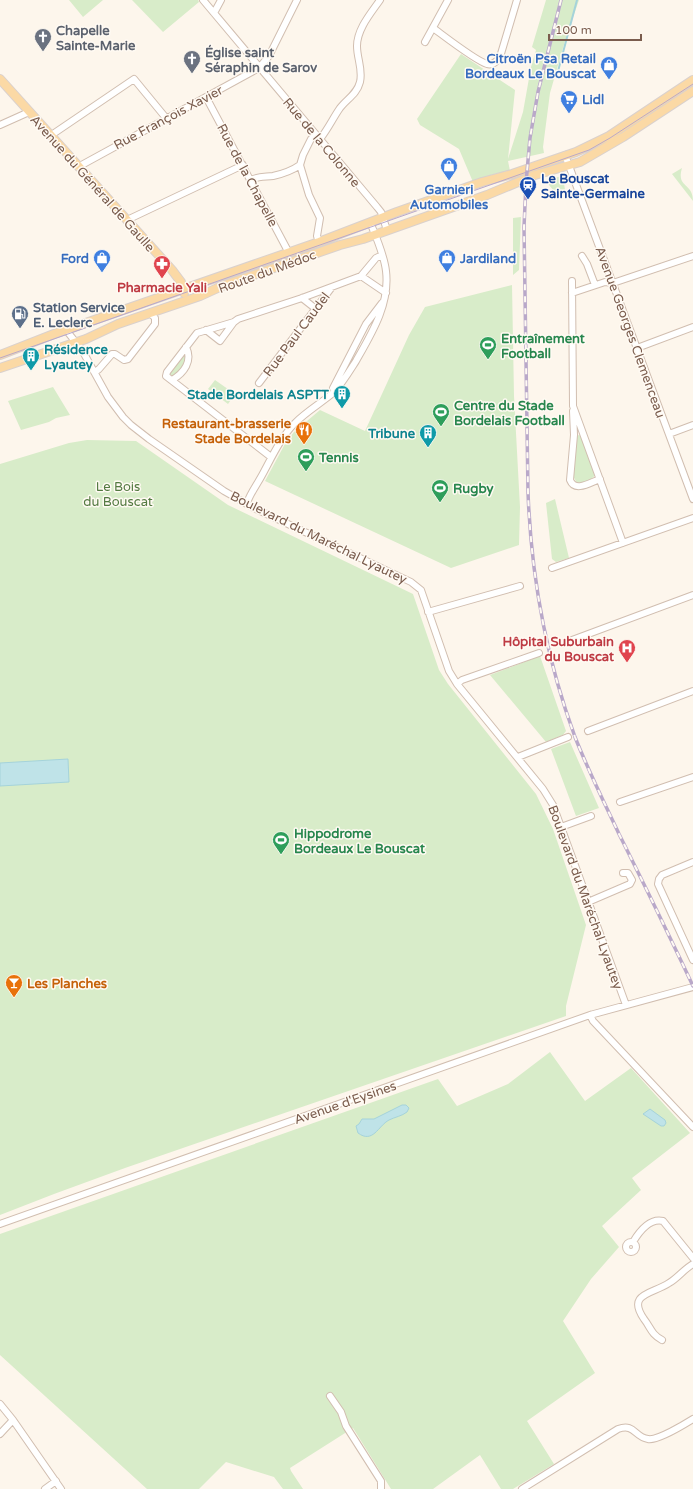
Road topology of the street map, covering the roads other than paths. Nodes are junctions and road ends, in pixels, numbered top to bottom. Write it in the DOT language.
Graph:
graph roads {
  1 [pos="203,0"];
  2 [pos="221,0"];
  3 [pos="297,0"];
  4 [pos="380,0"];
  5 [pos="448,0"];
  6 [pos="517,0"];
  7 [pos="214,13"];
  8 [pos="433,28"];
  9 [pos="425,42"];
  10 [pos="259,68"];
  11 [pos="0,79"];
  12 [pos="693,80"];
  13 [pos="693,91"];
  14 [pos="206,97"];
  15 [pos="29,112"];
  16 [pos="166,118"];
  17 [pos="0,125"];
  18 [pos="50,136"];
  19 [pos="318,137"];
  20 [pos="565,155"];
  21 [pos="300,164"];
  22 [pos="243,165"];
  23 [pos="569,166"];
  24 [pos="78,167"];
  25 [pos="251,180"];
  26 [pos="383,217"];
  27 [pos="127,220"];
  28 [pos="370,222"];
  29 [pos="387,230"];
  30 [pos="375,234"];
  31 [pos="319,242"];
  32 [pos="289,253"];
  33 [pos="382,255"];
  34 [pos="582,256"];
  35 [pos="693,256"];
  36 [pos="361,276"];
  37 [pos="572,281"];
  38 [pos="613,283"];
  39 [pos="595,285"];
  40 [pos="332,286"];
  41 [pos="183,288"];
  42 [pos="386,293"];
  43 [pos="572,293"];
  44 [pos="302,298"];
  45 [pos="187,300"];
  46 [pos="383,301"];
  47 [pos="316,309"];
  48 [pos="150,313"];
  49 [pos="371,316"];
  50 [pos="378,319"];
  51 [pos="234,322"];
  52 [pos="693,327"];
  53 [pos="66,330"];
  54 [pos="206,330"];
  55 [pos="76,342"];
  56 [pos="186,347"];
  57 [pos="637,348"];
  58 [pos="0,355"];
  59 [pos="349,358"];
  60 [pos="356,361"];
  61 [pos="0,368"];
  62 [pos="94,372"];
  63 [pos="172,380"];
  64 [pos="259,383"];
  65 [pos="327,396"];
  66 [pos="573,406"];
  67 [pos="693,425"];
  68 [pos="669,434"];
  69 [pos="272,457"];
  70 [pos="600,479"];
  71 [pos="693,499"];
  72 [pos="246,503"];
  73 [pos="693,518"];
  74 [pos="623,543"];
  75 [pos="552,568"];
  76 [pos="520,586"];
  77 [pos="693,594"];
  78 [pos="428,612"];
  79 [pos="564,643"];
  80 [pos="539,653"];
  81 [pos="457,684"];
  82 [pos="693,692"];
  83 [pos="588,731"];
  84 [pos="568,737"];
  85 [pos="518,757"];
  86 [pos="693,776"];
  87 [pos="620,802"];
  88 [pos="591,816"];
  89 [pos="561,827"];
  90 [pos="693,862"];
  91 [pos="623,872"];
  92 [pos="588,902"];
  93 [pos="693,960"];
  94 [pos="693,987"];
  95 [pos="626,1005"];
  96 [pos="590,1015"];
  97 [pos="693,1127"];
  98 [pos="0,1224"];
  99 [pos="633,1242"];
  100 [pos="693,1258"];
  101 [pos="693,1264"];
  102 [pos="662,1340"];
  103 [pos="330,1396"];
  104 [pos="0,1404"];
  105 [pos="693,1419"];
  106 [pos="13,1420"];
  107 [pos="0,1434"];
  108 [pos="56,1481"];
  109 [pos="45,1489"];
  110 [pos="61,1489"];
  111 [pos="381,1489"];
  112 [pos="522,1489"];
  1 -- 7 [label="street, Rue de la Colonne"];
  2 -- 7 [label="street"];
  3 -- 10 [label="street"];
  4 -- 19 [label="street"];
  5 -- 8 [label="street"];
  6 -- 8 [label="street"];
  7 -- 10 [label="street, Rue de la Colonne"];
  8 -- 9 [label="street"];
  10 -- 14 [label="street, Rue François Xavier"];
  10 -- 19 [label="street, Rue de la Colonne"];
  11 -- 15 [label="main road, Avenue du Général de Gaulle"];
  12 -- 20 [label="main road, Route du Médoc"];
  13 -- 23 [label="main road, Route du Médoc"];
  14 -- 16 [label="street, Rue François Xavier"];
  14 -- 22 [label="street, Rue de la Chapelle"];
  15 -- 17 [label="street"];
  15 -- 18 [label="main road, Avenue du Général de Gaulle"];
  16 -- 18 [label="street"];
  16 -- 24 [label="street, Rue François Xavier"];
  18 -- 24 [label="main road, Avenue du Général de Gaulle"];
  19 -- 21 [label="street"];
  19 -- 26 [label="street, Rue de la Colonne"];
  20 -- 23 [label="street, Avenue Georges Clemenceau"];
  20 -- 26 [label="main road, Route du Médoc"];
  21 -- 25 [label="street"];
  21 -- 31 [label="street"];
  22 -- 25 [label="street, Rue de la Chapelle"];
  22 -- 27 [label="street"];
  23 -- 29 [label="main road, Route du Médoc"];
  23 -- 38 [label="street, Avenue Georges Clemenceau"];
  24 -- 27 [label="main road, Avenue du Général de Gaulle"];
  25 -- 32 [label="street, Rue de la Chapelle"];
  26 -- 28 [label="main road, Route du Médoc"];
  26 -- 29 [label="street, Rue de la Colonne"];
  27 -- 41 [label="main road, Avenue du Général de Gaulle"];
  28 -- 30 [label="street"];
  28 -- 31 [label="main road, Route du Médoc"];
  29 -- 30 [label="main road, Route du Médoc"];
  30 -- 33 [label="street"];
  30 -- 45 [label="main road, Route du Médoc"];
  31 -- 32 [label="main road, Route du Médoc"];
  32 -- 41 [label="main road, Route du Médoc"];
  33 -- 36 [label="street"];
  33 -- 42 [label="street"];
  34 -- 39 [label="street"];
  35 -- 38 [label="street"];
  36 -- 40 [label="street"];
  36 -- 42 [label="street"];
  37 -- 43 [label="street"];
  38 -- 39 [label="street"];
  38 -- 57 [label="street, Avenue Georges Clemenceau"];
  39 -- 43 [label="street"];
  40 -- 44 [label="street"];
  40 -- 47 [label="street, Rue Paul Caudel"];
  41 -- 45 [label="main road, Avenue du Général de Gaulle"];
  41 -- 53 [label="main road, Route du Médoc"];
  42 -- 46 [label="street"];
  43 -- 66 [label="street"];
  44 -- 47 [label="street"];
  44 -- 51 [label="street"];
  45 -- 48 [label="main road, Route du Médoc"];
  46 -- 49 [label="street"];
  46 -- 50 [label="street"];
  47 -- 64 [label="street, Rue Paul Caudel"];
  48 -- 55 [label="main road, Route du Médoc"];
  48 -- 62 [label="street"];
  49 -- 50 [label="street"];
  49 -- 59 [label="street"];
  50 -- 60 [label="street"];
  51 -- 54 [label="street"];
  51 -- 54 [label="street"];
  52 -- 57 [label="street"];
  53 -- 55 [label="street, Boulevard du Maréchal Lyautey"];
  53 -- 58 [label="main road, Route du Médoc"];
  54 -- 56 [label="street"];
  55 -- 61 [label="main road, Route du Médoc"];
  55 -- 62 [label="street, Boulevard du Maréchal Lyautey"];
  56 -- 63 [label="street"];
  56 -- 63 [label="street"];
  57 -- 68 [label="street, Avenue Georges Clemenceau"];
  59 -- 60 [label="street"];
  59 -- 65 [label="street"];
  60 -- 65 [label="street"];
  62 -- 72 [label="street, Boulevard du Maréchal Lyautey"];
  63 -- 69 [label="street"];
  65 -- 69 [label="street"];
  66 -- 70 [label="street"];
  66 -- 70 [label="street"];
  67 -- 68 [label="street"];
  68 -- 71 [label="street, Avenue Georges Clemenceau"];
  69 -- 72 [label="street"];
  70 -- 74 [label="street"];
  72 -- 78 [label="street, Boulevard du Maréchal Lyautey"];
  73 -- 74 [label="street"];
  74 -- 75 [label="street"];
  76 -- 78 [label="street"];
  77 -- 79 [label="street"];
  78 -- 81 [label="street, Boulevard du Maréchal Lyautey"];
  80 -- 81 [label="street"];
  81 -- 85 [label="street, Boulevard du Maréchal Lyautey"];
  82 -- 83 [label="street"];
  84 -- 85 [label="street"];
  85 -- 89 [label="street, Boulevard du Maréchal Lyautey"];
  86 -- 87 [label="street"];
  88 -- 89 [label="street"];
  89 -- 92 [label="street, Boulevard du Maréchal Lyautey"];
  90 -- 93 [label="street"];
  91 -- 92 [label="street"];
  92 -- 95 [label="street, Boulevard du Maréchal Lyautey"];
  94 -- 95 [label="street, Avenue d'Eysines"];
  95 -- 96 [label="street, Avenue d'Eysines"];
  96 -- 97 [label="street"];
  96 -- 98 [label="street, Avenue d'Eysines"];
  99 -- 100 [label="street"];
  101 -- 102 [label="street"];
  103 -- 111 [label="street"];
  104 -- 106 [label="street"];
  105 -- 112 [label="street"];
  106 -- 107 [label="street"];
  106 -- 108 [label="street"];
  108 -- 109 [label="street"];
  108 -- 110 [label="street"];
}
